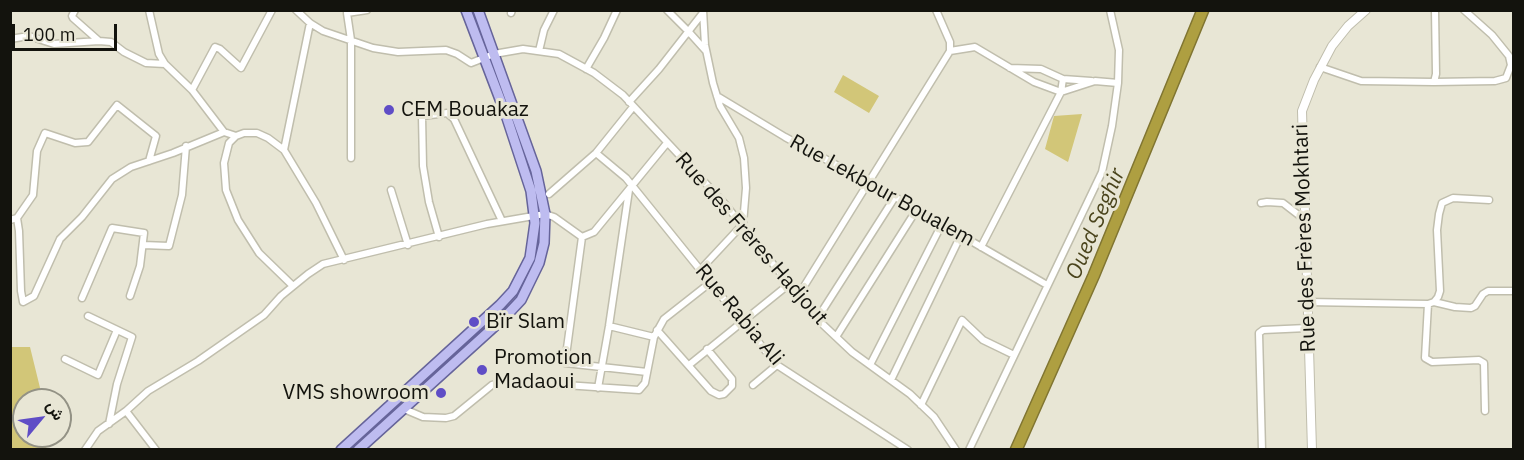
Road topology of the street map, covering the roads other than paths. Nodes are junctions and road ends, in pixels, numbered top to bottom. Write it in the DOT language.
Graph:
graph roads {
  1 [pos="75,10"];
  2 [pos="148,10"];
  3 [pos="272,10"];
  4 [pos="296,10"];
  5 [pos="367,10"];
  6 [pos="466,10"];
  7 [pos="478,10"];
  8 [pos="554,10"];
  9 [pos="617,10"];
  10 [pos="667,10"];
  11 [pos="936,10"];
  12 [pos="1110,10"];
  13 [pos="1366,10"];
  14 [pos="1436,10"];
  15 [pos="1464,10"];
  16 [pos="702,12"];
  17 [pos="310,23"];
  18 [pos="688,31"];
  19 [pos="10,39"];
  20 [pos="351,40"];
  21 [pos="99,41"];
  22 [pos="538,51"];
  23 [pos="950,51"];
  24 [pos="706,52"];
  25 [pos="489,56"];
  26 [pos="165,64"];
  27 [pos="1320,67"];
  28 [pos="1009,68"];
  29 [pos="586,69"];
  30 [pos="1095,81"];
  31 [pos="1434,82"];
  32 [pos="1118,83"];
  33 [pos="1062,85"];
  34 [pos="192,90"];
  35 [pos="717,96"];
  36 [pos="631,105"];
  37 [pos="224,132"];
  38 [pos="236,136"];
  39 [pos="667,143"];
  40 [pos="186,146"];
  41 [pos="284,150"];
  42 [pos="596,153"];
  43 [pos="351,158"];
  44 [pos="149,161"];
  45 [pos="869,182"];
  46 [pos="630,186"];
  47 [pos="391,190"];
  48 [pos="549,194"];
  49 [pos="895,197"];
  50 [pos="1489,200"];
  51 [pos="1261,203"];
  52 [pos="917,209"];
  53 [pos="545,214"];
  54 [pos="534,215"];
  55 [pos="14,219"];
  56 [pos="1305,220"];
  57 [pos="502,221"];
  58 [pos="743,224"];
  59 [pos="942,224"];
  60 [pos="961,235"];
  61 [pos="439,237"];
  62 [pos="582,237"];
  63 [pos="143,245"];
  64 [pos="408,245"];
  65 [pos="981,247"];
  66 [pos="344,260"];
  67 [pos="701,269"];
  68 [pos="711,282"];
  69 [pos="788,285"];
  70 [pos="1047,285"];
  71 [pos="293,286"];
  72 [pos="1514,291"];
  73 [pos="129,296"];
  74 [pos="798,296"];
  75 [pos="82,297"];
  76 [pos="1307,302"];
  77 [pos="1431,303"];
  78 [pos="88,316"];
  79 [pos="817,319"];
  80 [pos="742,321"];
  81 [pos="609,326"];
  82 [pos="1307,328"];
  83 [pos="117,330"];
  84 [pos="656,333"];
  85 [pos="836,337"];
  86 [pos="707,349"];
  87 [pos="1014,355"];
  88 [pos="65,359"];
  89 [pos="602,365"];
  90 [pos="689,365"];
  91 [pos="777,365"];
  92 [pos="870,365"];
  93 [pos="647,372"];
  94 [pos="891,380"];
  95 [pos="753,385"];
  96 [pos="598,388"];
  97 [pos="921,405"];
  98 [pos="404,409"];
  99 [pos="126,411"];
  100 [pos="1485,411"];
  101 [pos="108,424"];
  102 [pos="85,450"];
  103 [pos="156,450"];
  104 [pos="341,450"];
  105 [pos="358,450"];
  106 [pos="908,450"];
  107 [pos="956,450"];
  108 [pos="969,450"];
  109 [pos="1262,450"];
  110 [pos="1312,450"];
  1 -- 21 [label="street"];
  2 -- 26 [label="street"];
  3 -- 34 [label="street"];
  4 -- 17 [label="street, Rue des Frères Hadjout"];
  5 -- 20 [label="street"];
  6 -- 25 [label="main road"];
  7 -- 25 [label="main road"];
  8 -- 22 [label="street"];
  9 -- 29 [label="street"];
  10 -- 18 [label="street"];
  11 -- 23 [label="street"];
  12 -- 32 [label="street"];
  13 -- 27 [label="street, Rue des Frères Mokhtari"];
  14 -- 31 [label="street"];
  15 -- 31 [label="street"];
  16 -- 18 [label="street"];
  16 -- 24 [label="street"];
  17 -- 20 [label="street, Rue des Frères Hadjout"];
  17 -- 41 [label="street"];
  18 -- 24 [label="street"];
  18 -- 36 [label="street"];
  19 -- 21 [label="street"];
  20 -- 25 [label="street, Rue des Frères Hadjout"];
  20 -- 43 [label="street"];
  21 -- 26 [label="street"];
  22 -- 25 [label="street, Rue des Frères Hadjout"];
  22 -- 29 [label="street, Rue des Frères Hadjout"];
  23 -- 28 [label="street"];
  23 -- 45 [label="street"];
  24 -- 35 [label="street"];
  25 -- 53 [label="main road"];
  25 -- 54 [label="main road"];
  26 -- 34 [label="street"];
  27 -- 31 [label="street"];
  27 -- 56 [label="street, Rue des Frères Mokhtari"];
  28 -- 33 [label="street"];
  28 -- 33 [label="street"];
  29 -- 36 [label="street, Rue des Frères Hadjout"];
  30 -- 32 [label="street"];
  30 -- 33 [label="street"];
  30 -- 33 [label="street"];
  32 -- 70 [label="street"];
  33 -- 65 [label="street"];
  34 -- 37 [label="street"];
  35 -- 45 [label="street, Rue Lekbour Boualem"];
  35 -- 58 [label="street"];
  36 -- 39 [label="street, Rue des Frères Hadjout"];
  36 -- 42 [label="street"];
  37 -- 38 [label="street"];
  37 -- 40 [label="street"];
  38 -- 41 [label="street"];
  38 -- 71 [label="street"];
  39 -- 46 [label="street"];
  39 -- 58 [label="street, Rue des Frères Hadjout"];
  40 -- 44 [label="street"];
  40 -- 63 [label="street"];
  41 -- 66 [label="street"];
  42 -- 46 [label="street, Rue Rabia Ali"];
  42 -- 48 [label="street"];
  44 -- 55 [label="street"];
  44 -- 55 [label="street"];
  45 -- 49 [label="street, Rue Lekbour Boualem"];
  45 -- 74 [label="street"];
  46 -- 62 [label="street"];
  46 -- 67 [label="street, Rue Rabia Ali"];
  46 -- 81 [label="street"];
  47 -- 64 [label="street"];
  49 -- 52 [label="street, Rue Lekbour Boualem"];
  49 -- 79 [label="street"];
  50 -- 77 [label="street"];
  51 -- 56 [label="street"];
  52 -- 59 [label="street, Rue Lekbour Boualem"];
  52 -- 85 [label="street"];
  53 -- 54 [label="street"];
  53 -- 62 [label="street"];
  53 -- 98 [label="main road"];
  54 -- 57 [label="street"];
  54 -- 104 [label="main road"];
  56 -- 76 [label="street, Rue des Frères Mokhtari"];
  57 -- 61 [label="street"];
  57 -- 61 [label="street"];
  58 -- 67 [label="street"];
  58 -- 69 [label="street, Rue des Frères Hadjout"];
  59 -- 60 [label="street, Rue Lekbour Boualem"];
  59 -- 92 [label="street"];
  60 -- 65 [label="street, Rue Lekbour Boualem"];
  60 -- 94 [label="street"];
  61 -- 64 [label="street"];
  62 -- 89 [label="street"];
  63 -- 73 [label="street"];
  63 -- 75 [label="street"];
  64 -- 66 [label="street"];
  65 -- 70 [label="street, Rue Lekbour Boualem"];
  66 -- 71 [label="street"];
  67 -- 68 [label="street, Rue Rabia Ali"];
  68 -- 80 [label="street, Rue Rabia Ali"];
  68 -- 84 [label="street"];
  69 -- 74 [label="street, Rue des Frères Hadjout"];
  69 -- 80 [label="street"];
  70 -- 87 [label="street"];
  71 -- 99 [label="street"];
  72 -- 77 [label="street"];
  74 -- 79 [label="street, Rue des Frères Hadjout"];
  76 -- 77 [label="street"];
  76 -- 82 [label="street, Rue des Frères Mokhtari"];
  77 -- 100 [label="street"];
  78 -- 83 [label="street"];
  79 -- 85 [label="street, Rue des Frères Hadjout"];
  80 -- 86 [label="street"];
  80 -- 91 [label="street, Rue Rabia Ali"];
  81 -- 84 [label="street"];
  81 -- 89 [label="street"];
  82 -- 109 [label="street"];
  82 -- 110 [label="street, Rue des Frères Mokhtari"];
  83 -- 88 [label="street"];
  83 -- 101 [label="street"];
  84 -- 90 [label="street"];
  84 -- 93 [label="street"];
  85 -- 92 [label="street, Rue des Frères Hadjout"];
  86 -- 90 [label="street"];
  86 -- 90 [label="street"];
  87 -- 97 [label="street"];
  87 -- 108 [label="street"];
  89 -- 93 [label="street"];
  89 -- 96 [label="street"];
  91 -- 95 [label="street"];
  91 -- 106 [label="street, Rue Rabia Ali"];
  92 -- 94 [label="street, Rue des Frères Hadjout"];
  93 -- 96 [label="street"];
  94 -- 97 [label="street, Rue des Frères Hadjout"];
  96 -- 98 [label="street"];
  97 -- 107 [label="street, Rue des Frères Hadjout"];
  98 -- 105 [label="main road"];
  99 -- 101 [label="street"];
  99 -- 103 [label="street"];
  101 -- 102 [label="street"];
}
